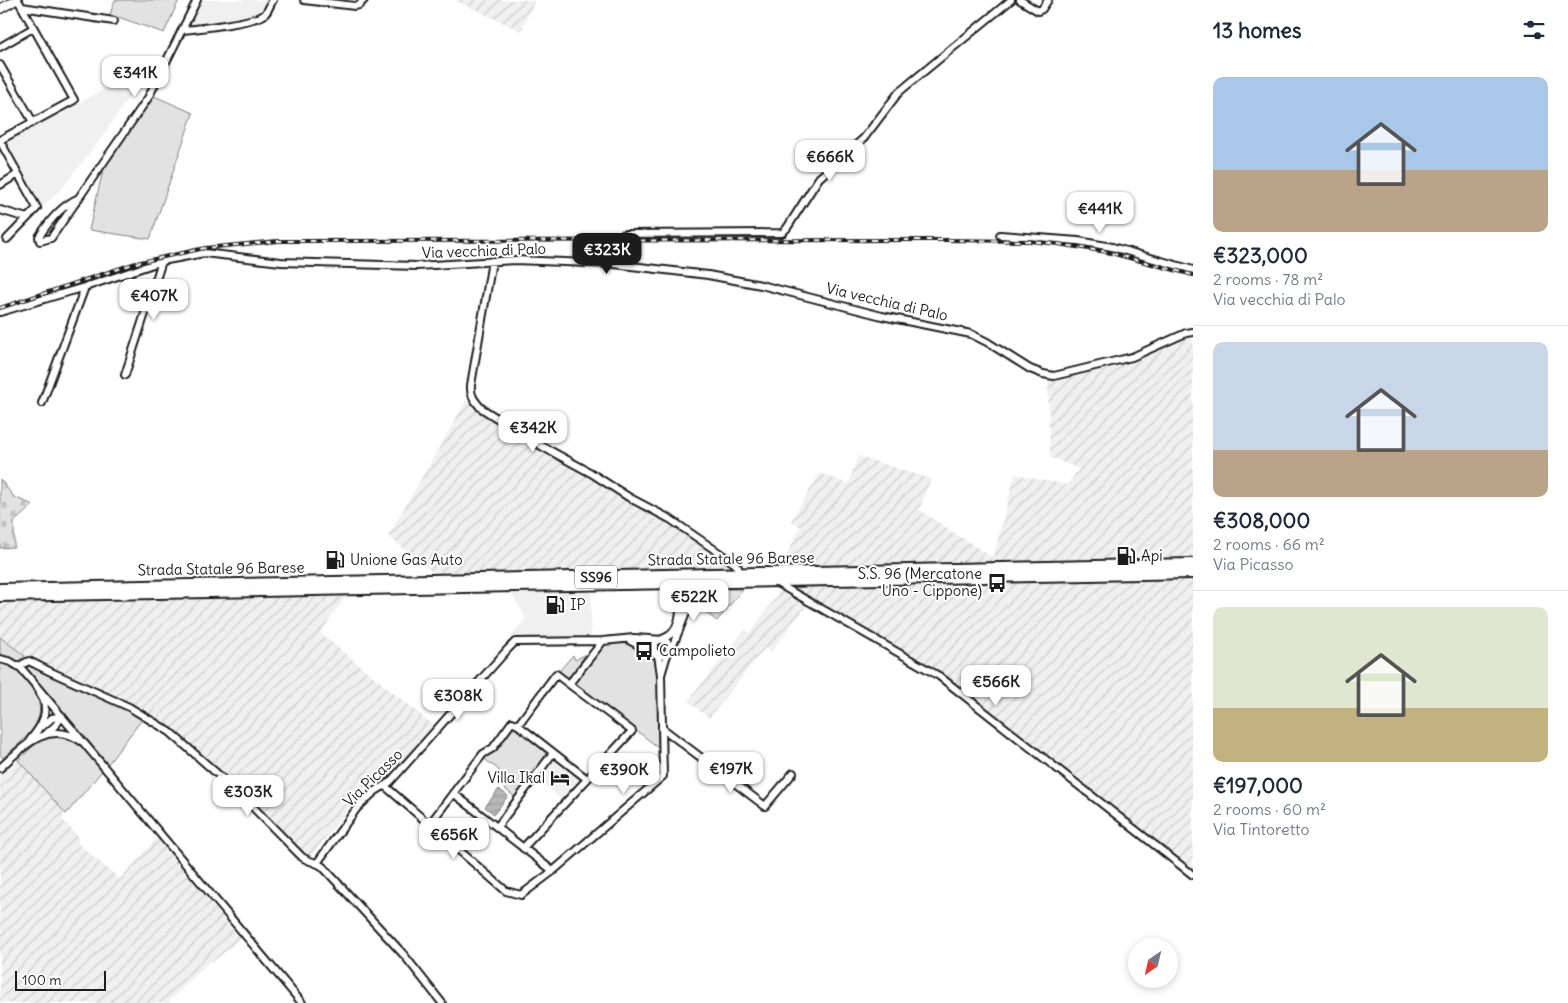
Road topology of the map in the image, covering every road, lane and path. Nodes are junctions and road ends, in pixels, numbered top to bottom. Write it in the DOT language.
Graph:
graph roads {
  1 [pos="17,0"];
  2 [pos="197,0"];
  3 [pos="273,0"];
  4 [pos="304,0"];
  5 [pos="364,0"];
  6 [pos="1011,0"];
  7 [pos="1020,0"];
  8 [pos="1048,0"];
  9 [pos="22,8"];
  10 [pos="0,9"];
  11 [pos="114,21"];
  12 [pos="33,28"];
  13 [pos="183,30"];
  14 [pos="0,47"];
  15 [pos="0,65"];
  16 [pos="33,122"];
  17 [pos="0,141"];
  18 [pos="18,174"];
  19 [pos="0,185"];
  20 [pos="79,198"];
  21 [pos="0,210"];
  22 [pos="27,218"];
  23 [pos="1000,235"];
  24 [pos="7,238"];
  25 [pos="162,261"];
  26 [pos="492,261"];
  27 [pos="614,264"];
  28 [pos="1193,270"];
  29 [pos="85,287"];
  30 [pos="0,312"];
  31 [pos="1193,332"];
  32 [pos="125,375"];
  33 [pos="42,403"];
  34 [pos="1193,564"];
  35 [pos="1193,573"];
  36 [pos="739,574"];
  37 [pos="712,581"];
  38 [pos="772,581"];
  39 [pos="658,583"];
  40 [pos="0,588"];
  41 [pos="0,596"];
  42 [pos="627,639"];
  43 [pos="661,640"];
  44 [pos="603,641"];
  45 [pos="669,651"];
  46 [pos="656,654"];
  47 [pos="0,658"];
  48 [pos="19,666"];
  49 [pos="661,675"];
  50 [pos="34,683"];
  51 [pos="569,684"];
  52 [pos="62,716"];
  53 [pos="518,726"];
  54 [pos="662,728"];
  55 [pos="42,732"];
  56 [pos="88,746"];
  57 [pos="553,753"];
  58 [pos="0,768"];
  59 [pos="793,774"];
  60 [pos="587,779"];
  61 [pos="385,786"];
  62 [pos="453,792"];
  63 [pos="429,824"];
  64 [pos="497,827"];
  65 [pos="523,848"];
  66 [pos="317,863"];
  67 [pos="554,871"];
  68 [pos="1193,875"];
  69 [pos="302,1003"];
  70 [pos="442,1003"];
  1 -- 9 [label="street"];
  1 -- 10 [label="street"];
  2 -- 13 [label="street"];
  3 -- 13 [label="street"];
  4 -- 5 [label="street"];
  6 -- 27 [label="street"];
  7 -- 8 [label="street"];
  9 -- 11 [label="street"];
  9 -- 12 [label="street"];
  12 -- 14 [label="street"];
  12 -- 16 [label="street"];
  13 -- 20 [label="street"];
  15 -- 16 [label="street"];
  16 -- 17 [label="street"];
  17 -- 18 [label="street"];
  18 -- 19 [label="street"];
  18 -- 22 [label="street"];
  20 -- 20 [label="street"];
  21 -- 22 [label="street"];
  22 -- 24 [label="street"];
  23 -- 28 [label="street"];
  25 -- 26 [label="street, Via vecchia di Palo"];
  25 -- 29 [label="street, Via vecchia di Palo"];
  25 -- 32 [label="street"];
  26 -- 27 [label="street, Via vecchia di Palo"];
  26 -- 36 [label="street"];
  27 -- 31 [label="street, Via vecchia di Palo"];
  29 -- 30 [label="street, Via vecchia di Palo"];
  29 -- 33 [label="street"];
  34 -- 36 [label="main road, Strada Statale 96 Barese / SS96"];
  35 -- 38 [label="main road, Strada Statale 96 Barese / SS96"];
  36 -- 40 [label="main road, Strada Statale 96 Barese / SS96"];
  37 -- 38 [label="main road, Strada Statale 96 Barese / SS96"];
  37 -- 39 [label="main road, Strada Statale 96 Barese / SS96"];
  37 -- 45 [label="street"];
  38 -- 68 [label="street"];
  39 -- 41 [label="main road, Strada Statale 96 Barese / SS96"];
  39 -- 43 [label="street"];
  42 -- 43 [label="street, Via Picasso"];
  42 -- 44 [label="street, Via Picasso"];
  42 -- 46 [label="street"];
  43 -- 45 [label="street"];
  43 -- 46 [label="street"];
  44 -- 51 [label="street"];
  44 -- 61 [label="street, Via Picasso"];
  45 -- 46 [label="street"];
  45 -- 49 [label="street"];
  46 -- 49 [label="street"];
  47 -- 48 [label="street"];
  48 -- 50 [label="street"];
  48 -- 66 [label="street"];
  49 -- 54 [label="street"];
  50 -- 52 [label="street"];
  50 -- 55 [label="street"];
  51 -- 53 [label="street"];
  51 -- 60 [label="street"];
  52 -- 55 [label="street"];
  52 -- 56 [label="street"];
  53 -- 57 [label="street"];
  53 -- 62 [label="street"];
  54 -- 59 [label="street"];
  54 -- 67 [label="street"];
  55 -- 56 [label="street"];
  55 -- 58 [label="street"];
  56 -- 69 [label="street"];
  57 -- 60 [label="street"];
  57 -- 64 [label="street"];
  60 -- 65 [label="street"];
  61 -- 63 [label="street"];
  61 -- 66 [label="street, Via Picasso"];
  62 -- 63 [label="street"];
  62 -- 64 [label="street"];
  63 -- 67 [label="street"];
  64 -- 65 [label="street"];
  65 -- 67 [label="street"];
  66 -- 70 [label="street"];
}
